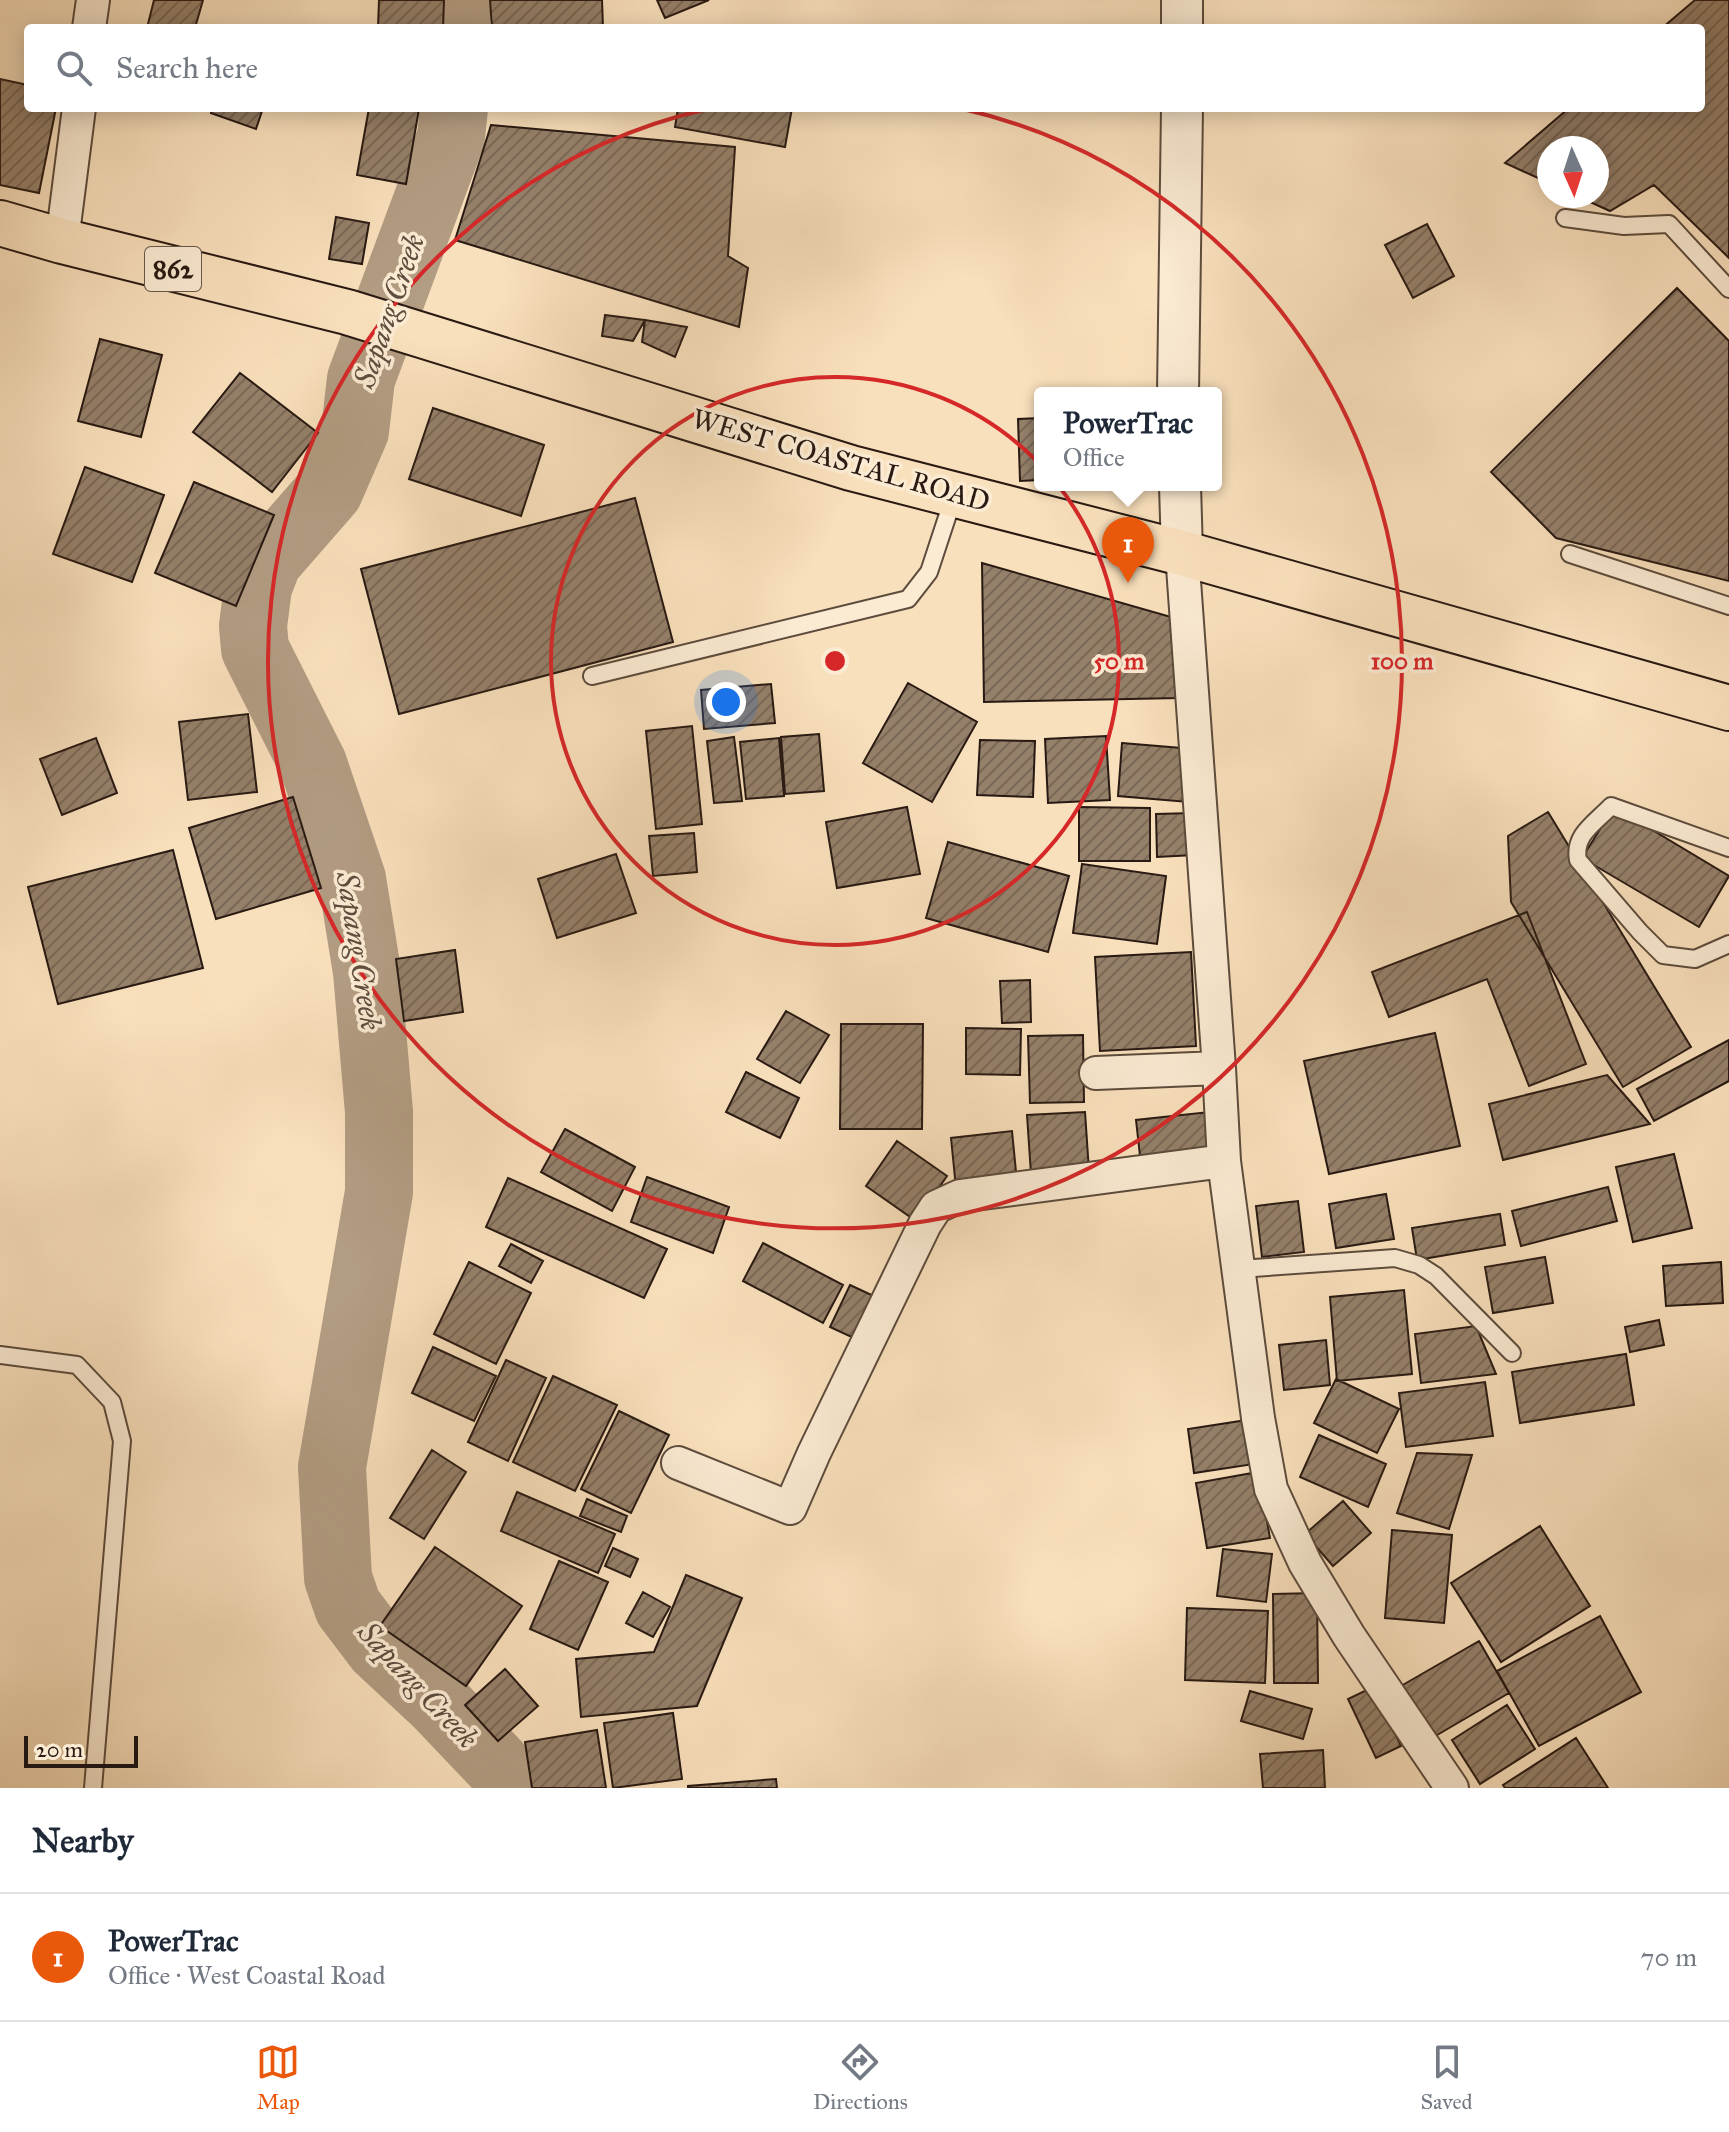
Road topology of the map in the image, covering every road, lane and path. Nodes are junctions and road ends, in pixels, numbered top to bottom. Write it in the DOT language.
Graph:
graph roads {
  1 [pos="93,0"];
  2 [pos="1182,0"];
  3 [pos="90,24"];
  4 [pos="1182,24"];
  5 [pos="78,112"];
  6 [pos="1182,112"];
  7 [pos="1565,218"];
  8 [pos="0,223"];
  9 [pos="62,241"];
  10 [pos="1729,289"];
  11 [pos="1178,387"];
  12 [pos="1180,491"];
  13 [pos="955,494"];
  14 [pos="1182,553"];
  15 [pos="1570,554"];
  16 [pos="1729,606"];
  17 [pos="592,676"];
  18 [pos="1729,708"];
  19 [pos="1729,848"];
  20 [pos="1729,944"];
  21 [pos="1219,1068"];
  22 [pos="1096,1073"];
  23 [pos="1224,1161"];
  24 [pos="1239,1269"];
  25 [pos="1512,1353"];
  26 [pos="0,1355"];
  27 [pos="678,1463"];
  28 [pos="93,1788"];
  29 [pos="1452,1788"];
  1 -- 3 [label="street"];
  2 -- 4 [label="street"];
  5 -- 9 [label="street"];
  6 -- 11 [label="street"];
  7 -- 10 [label="lane"];
  8 -- 9 [label="main road, WEST COASTAL ROAD / 862"];
  9 -- 13 [label="main road, WEST COASTAL ROAD / 862"];
  12 -- 14 [label="street"];
  13 -- 14 [label="main road, WEST COASTAL ROAD / 862"];
  13 -- 17 [label="lane"];
  14 -- 18 [label="main road, WEST COASTAL ROAD / 862"];
  14 -- 21 [label="street"];
  15 -- 16 [label="lane"];
  19 -- 20 [label="lane"];
  21 -- 22 [label="street"];
  21 -- 23 [label="street"];
  23 -- 24 [label="street"];
  23 -- 27 [label="street"];
  24 -- 25 [label="lane"];
  24 -- 29 [label="street"];
  26 -- 28 [label="lane"];
}
